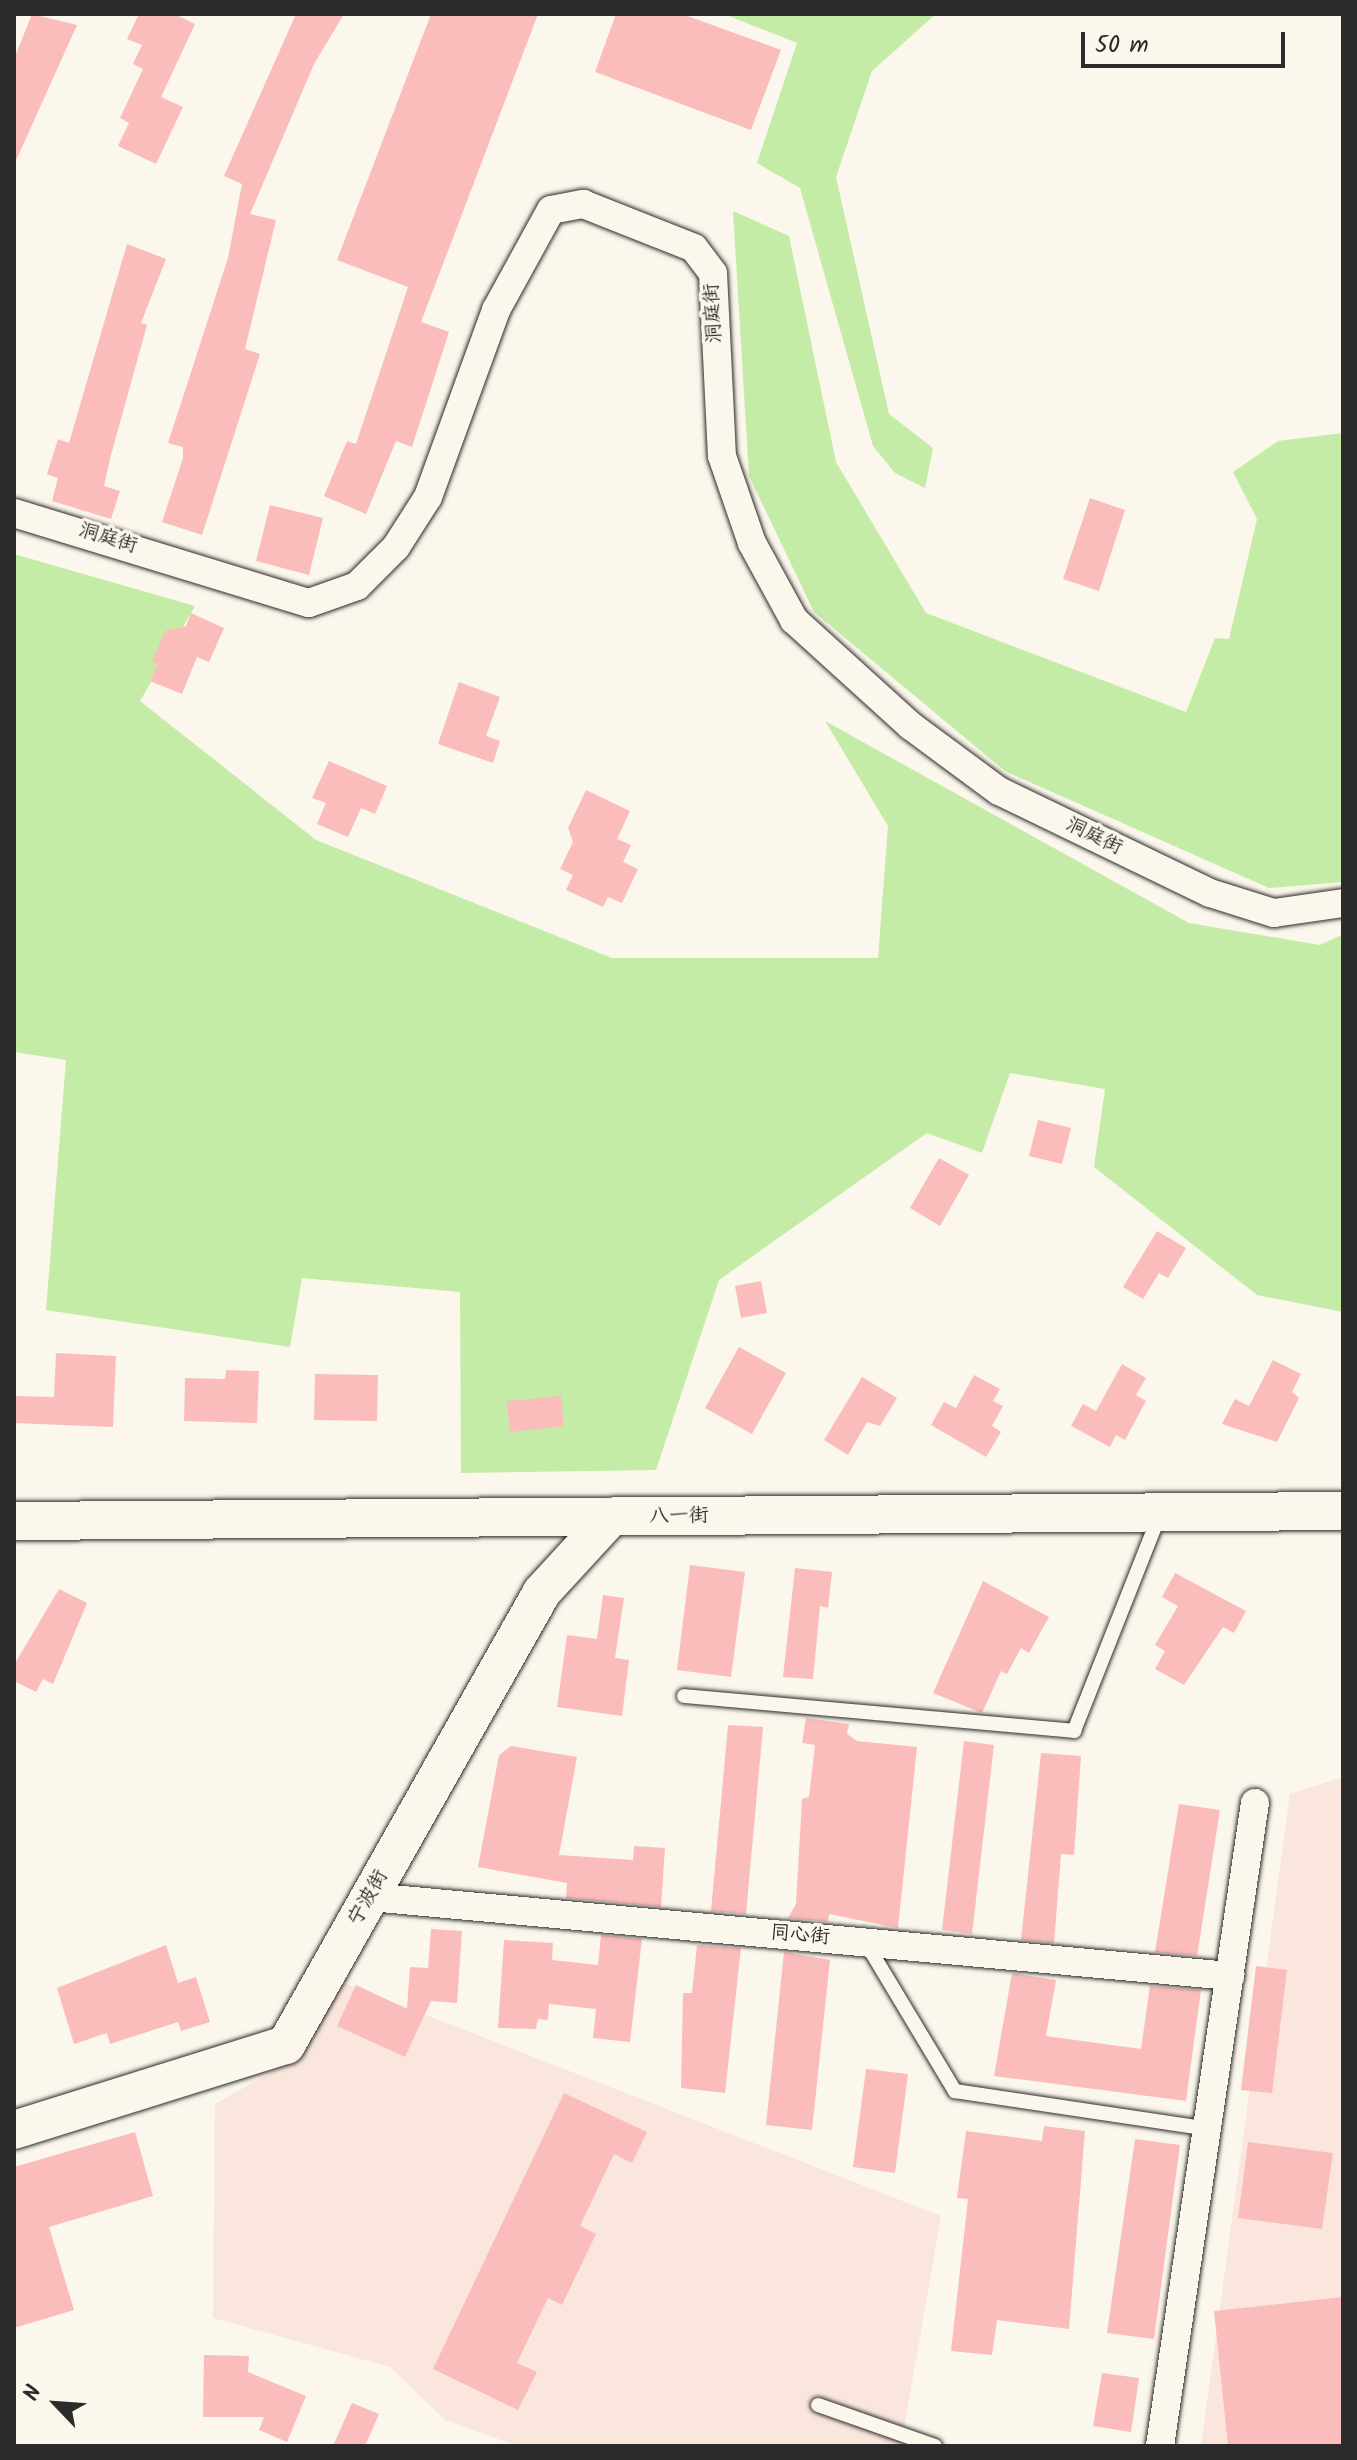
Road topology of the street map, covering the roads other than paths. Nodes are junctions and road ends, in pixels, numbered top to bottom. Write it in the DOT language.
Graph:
graph roads {
  1 [pos="14,513"];
  2 [pos="1343,903"];
  3 [pos="1343,1511"];
  4 [pos="1161,1512"];
  5 [pos="611,1517"];
  6 [pos="14,1521"];
  7 [pos="684,1696"];
  8 [pos="1255,1803"];
  9 [pos="370,1897"];
  10 [pos="866,1942"];
  11 [pos="1230,1976"];
  12 [pos="1209,2129"];
  13 [pos="14,2130"];
  14 [pos="818,2405"];
  15 [pos="935,2446"];
  16 [pos="1160,2446"];
  1 -- 2 [label="street, 洞庭街"];
  3 -- 4 [label="street, 八一街"];
  4 -- 5 [label="street, 八一街"];
  4 -- 7 [label="lane"];
  5 -- 6 [label="street, 八一街"];
  5 -- 9 [label="street, 宁波街"];
  8 -- 11 [label="street"];
  9 -- 10 [label="street, 同心街"];
  9 -- 13 [label="street, 宁波街"];
  10 -- 11 [label="street, 同心街"];
  10 -- 12 [label="lane"];
  11 -- 12 [label="street"];
  12 -- 16 [label="street"];
  14 -- 15 [label="lane"];
}
